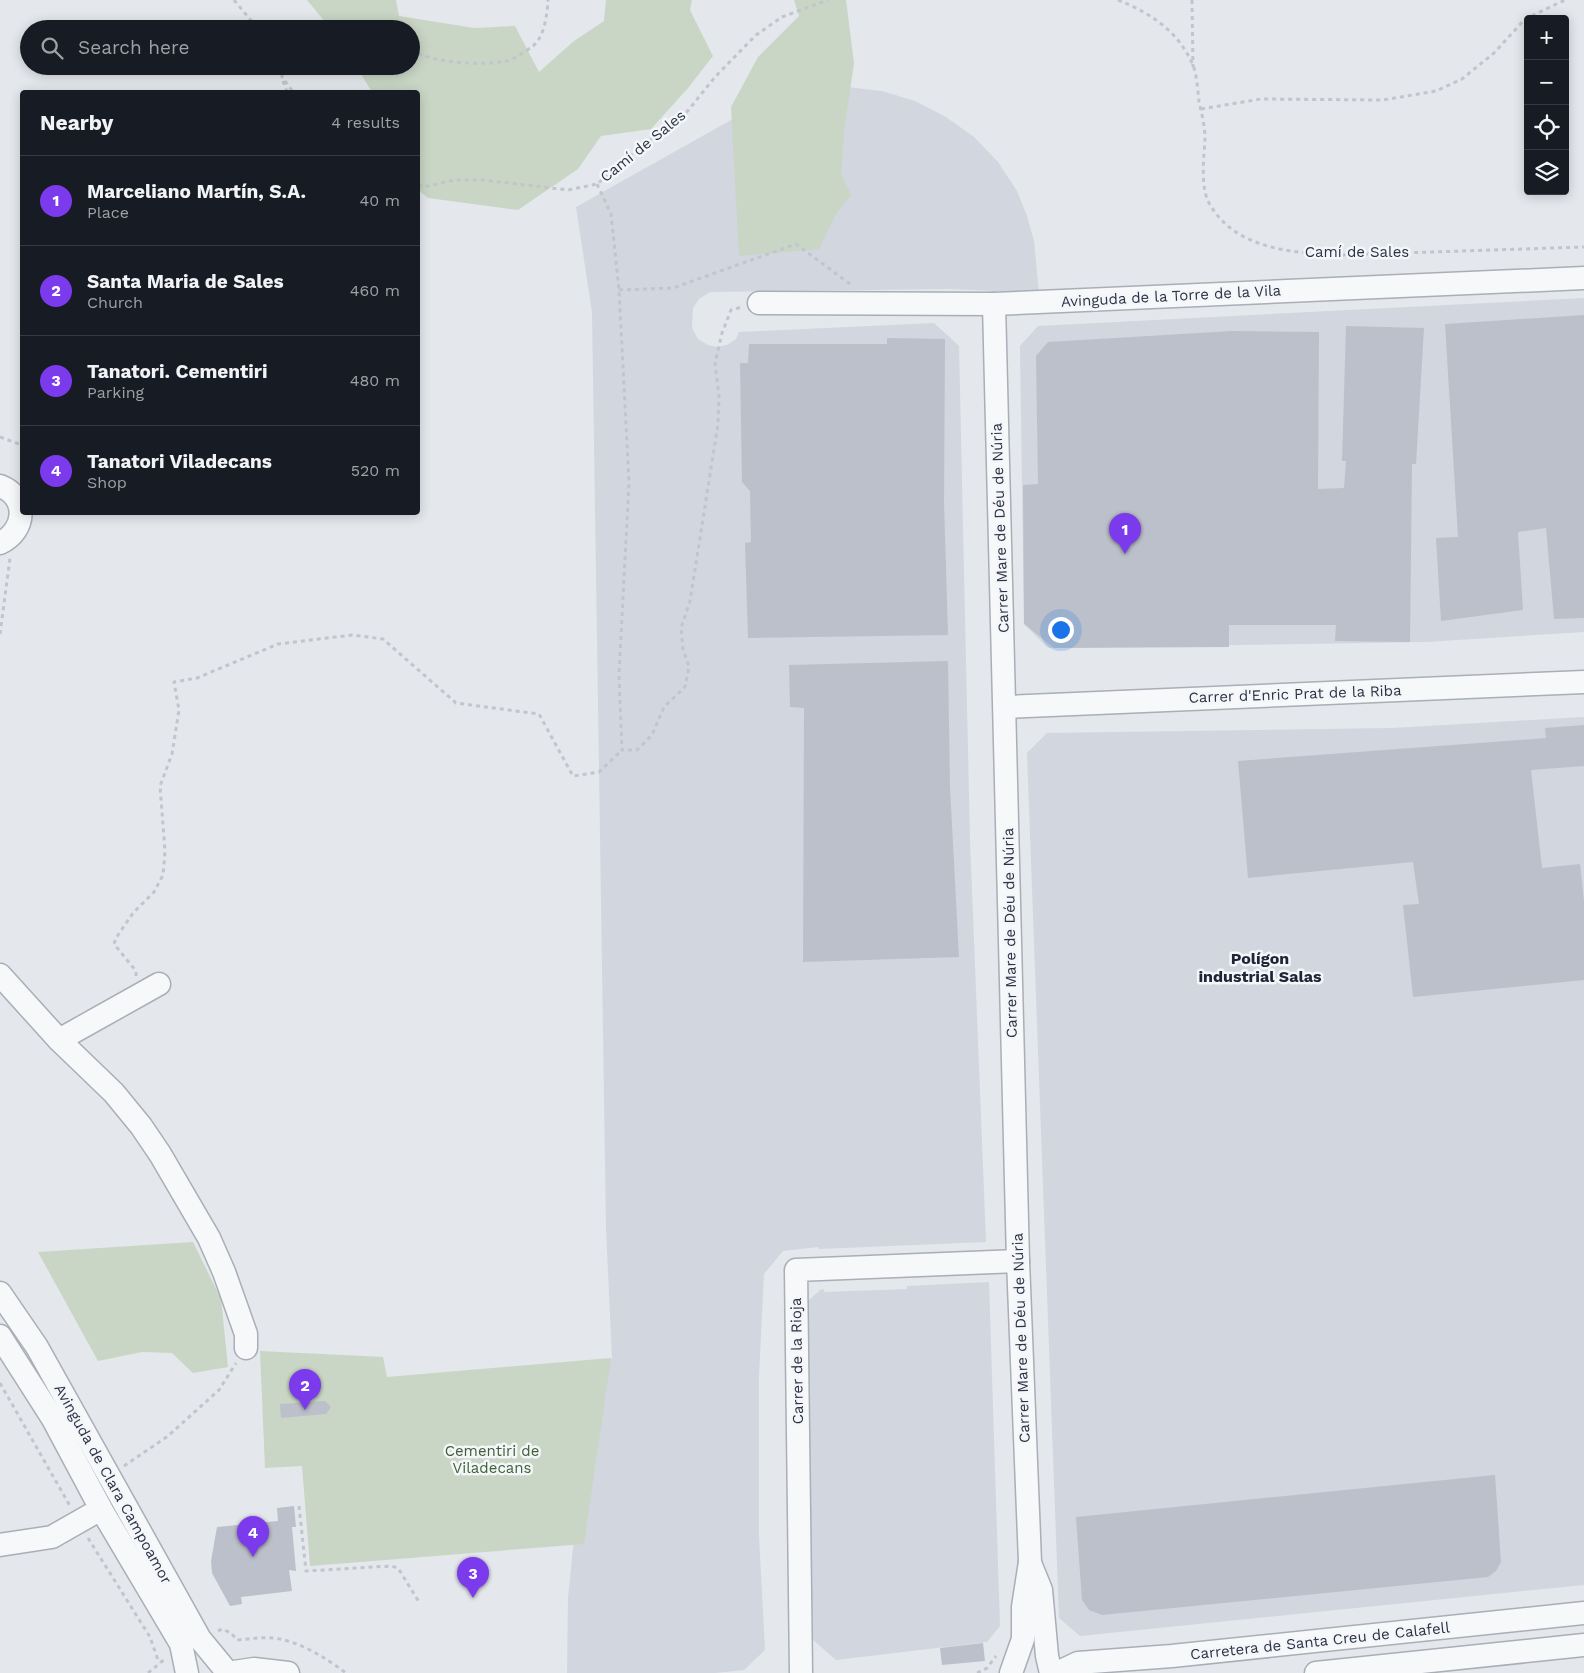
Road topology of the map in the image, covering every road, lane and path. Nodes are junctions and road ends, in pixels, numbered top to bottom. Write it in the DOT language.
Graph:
graph roads {
  1 [pos="234,0"];
  2 [pos="548,0"];
  3 [pos="828,0"];
  4 [pos="1118,0"];
  5 [pos="1192,0"];
  6 [pos="1565,0"];
  7 [pos="251,20"];
  8 [pos="420,55"];
  9 [pos="1194,68"];
  10 [pos="282,77"];
  11 [pos="286,90"];
  12 [pos="292,90"];
  13 [pos="1201,109"];
  14 [pos="597,184"];
  15 [pos="420,185"];
  16 [pos="1584,247"];
  17 [pos="1584,278"];
  18 [pos="851,286"];
  19 [pos="619,290"];
  20 [pos="759,303"];
  21 [pos="994,304"];
  22 [pos="0,437"];
  23 [pos="20,444"];
  24 [pos="0,486"];
  25 [pos="20,512"];
  26 [pos="20,515"];
  27 [pos="5,549"];
  28 [pos="0,634"];
  29 [pos="1584,682"];
  30 [pos="1005,707"];
  31 [pos="622,750"];
  32 [pos="0,976"];
  33 [pos="149,990"];
  34 [pos="59,1040"];
  35 [pos="1018,1261"];
  36 [pos="0,1293"];
  37 [pos="0,1336"];
  38 [pos="246,1348"];
  39 [pos="122,1468"];
  40 [pos="299,1506"];
  41 [pos="101,1509"];
  42 [pos="0,1545"];
  43 [pos="1030,1562"];
  44 [pos="419,1602"];
  45 [pos="1584,1613"];
  46 [pos="192,1643"];
  47 [pos="1584,1645"];
  48 [pos="148,1673"];
  49 [pos="187,1673"];
  50 [pos="228,1673"];
  51 [pos="288,1673"];
  52 [pos="346,1673"];
  53 [pos="801,1673"];
  54 [pos="1011,1673"];
  55 [pos="1044,1673"];
  56 [pos="1051,1673"];
  57 [pos="1057,1673"];
  58 [pos="1316,1673"];
  1 -- 7 [label="path"];
  2 -- 8 [label="path"];
  3 -- 14 [label="path, Camí de Sales"];
  4 -- 9 [label="path, Camí de Sales"];
  5 -- 9 [label="path"];
  6 -- 13 [label="path"];
  9 -- 13 [label="path, Camí de Sales"];
  10 -- 11 [label="path"];
  10 -- 12 [label="path"];
  13 -- 16 [label="path, Camí de Sales"];
  14 -- 15 [label="path, Camí de Sales"];
  14 -- 19 [label="path"];
  17 -- 21 [label="street, Avinguda de la Torre de la Vila"];
  18 -- 19 [label="path"];
  19 -- 31 [label="path"];
  20 -- 21 [label="street, Avinguda de la Torre de la Vila"];
  20 -- 31 [label="path"];
  21 -- 30 [label="street, Carrer Mare de Déu de Núria"];
  22 -- 23 [label="path"];
  24 -- 25 [label="street"];
  26 -- 27 [label="street"];
  27 -- 28 [label="path"];
  29 -- 30 [label="street, Carrer d'Enric Prat de la Riba"];
  30 -- 35 [label="street, Carrer Mare de Déu de Núria"];
  31 -- 33 [label="path"];
  32 -- 34 [label="street"];
  33 -- 34 [label="street"];
  34 -- 38 [label="street"];
  35 -- 43 [label="street, Carrer Mare de Déu de Núria"];
  35 -- 53 [label="street, Carrer de la Rioja"];
  36 -- 46 [label="street, Avinguda de Clara Campoamor"];
  37 -- 41 [label="street, Avinguda de Clara Campoamor"];
  38 -- 39 [label="path"];
  40 -- 44 [label="path"];
  41 -- 42 [label="street"];
  41 -- 46 [label="street, Avinguda de Clara Campoamor"];
  43 -- 54 [label="street"];
  43 -- 56 [label="street"];
  45 -- 57 [label="street, Carretera de Santa Creu de Calafell"];
  46 -- 48 [label="path"];
  46 -- 49 [label="street, Avinguda de Clara Campoamor"];
  46 -- 50 [label="street, Avinguda de Clara Campoamor"];
  46 -- 52 [label="path"];
  47 -- 58 [label="street, Carretera de Santa Creu de Calafell"];
  50 -- 51 [label="street"];
  54 -- 55 [label="street"];
}
